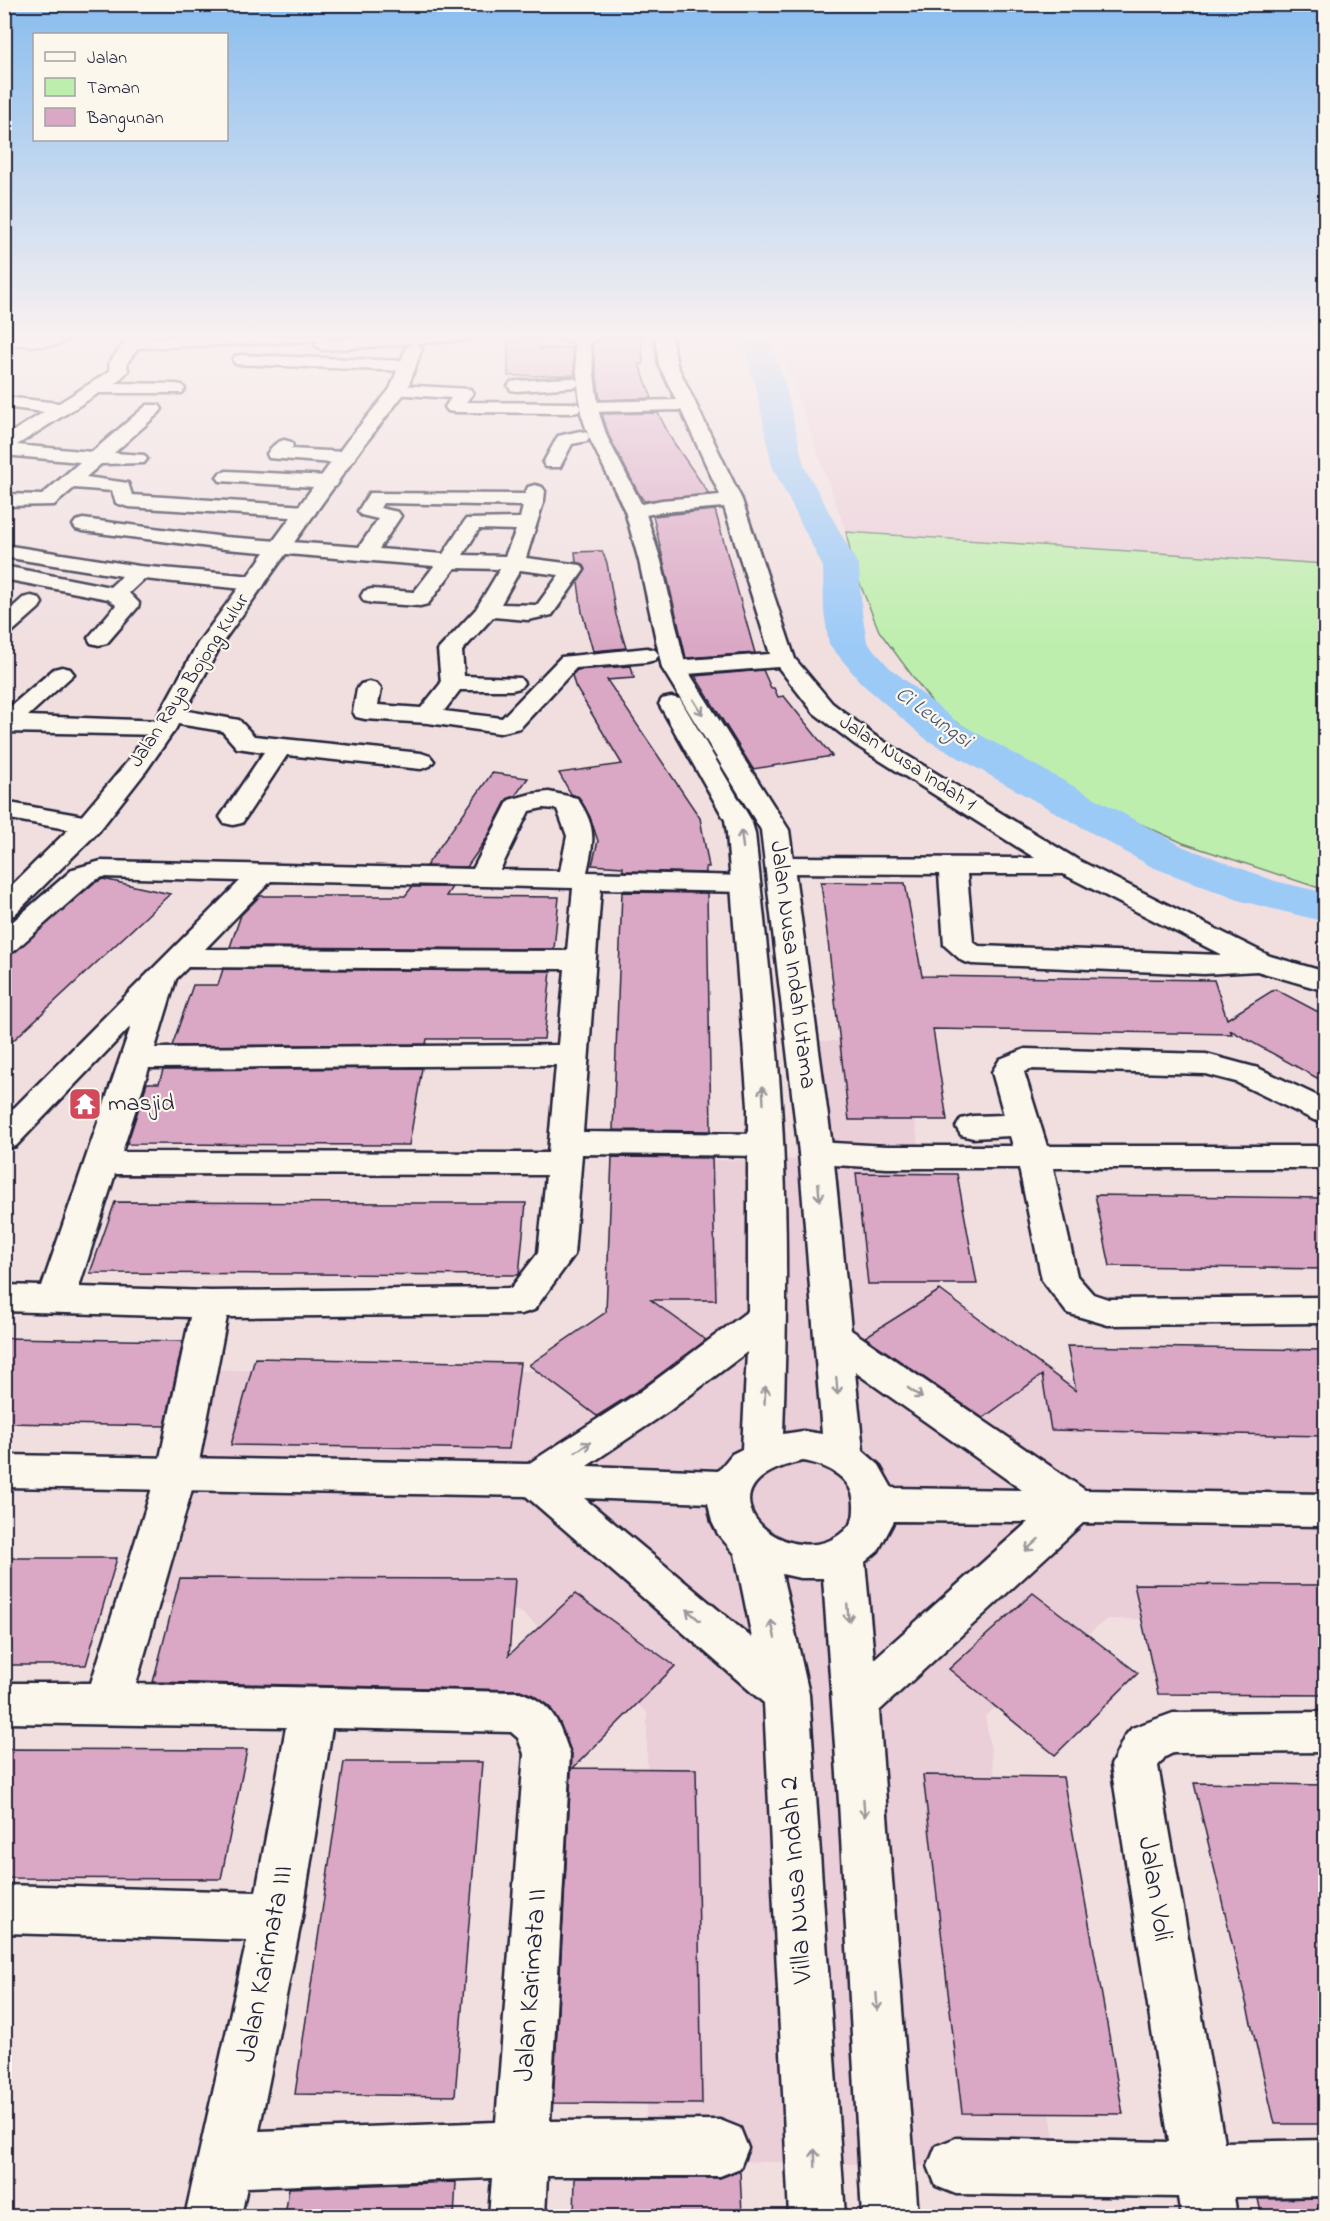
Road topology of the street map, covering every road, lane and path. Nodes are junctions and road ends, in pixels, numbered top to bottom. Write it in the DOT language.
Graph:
graph roads {
  1 [pos="17,439"];
  2 [pos="119,439"];
  3 [pos="360,439"];
  4 [pos="572,439"];
  5 [pos="581,439"];
  6 [pos="599,439"];
  7 [pos="702,439"];
  8 [pos="4,447"];
  9 [pos="96,458"];
  10 [pos="345,458"];
  11 [pos="137,459"];
  12 [pos="553,463"];
  13 [pos="227,477"];
  14 [pos="251,478"];
  15 [pos="72,482"];
  16 [pos="329,482"];
  17 [pos="4,500"];
  18 [pos="732,500"];
  19 [pos="159,503"];
  20 [pos="635,511"];
  21 [pos="306,512"];
  22 [pos="528,524"];
  23 [pos="82,525"];
  24 [pos="134,532"];
  25 [pos="280,547"];
  26 [pos="4,551"];
  27 [pos="364,555"];
  28 [pos="449,561"];
  29 [pos="513,563"];
  30 [pos="4,572"];
  31 [pos="139,572"];
  32 [pos="254,583"];
  33 [pos="115,594"];
  34 [pos="372,596"];
  35 [pos="31,603"];
  36 [pos="486,610"];
  37 [pos="651,618"];
  38 [pos="4,627"];
  39 [pos="99,638"];
  40 [pos="647,655"];
  41 [pos="784,660"];
  42 [pos="674,668"];
  43 [pos="62,674"];
  44 [pos="453,683"];
  45 [pos="512,683"];
  46 [pos="369,689"];
  47 [pos="428,716"];
  48 [pos="167,722"];
  49 [pos="5,723"];
  50 [pos="280,747"];
  51 [pos="421,760"];
  52 [pos="4,810"];
  53 [pos="233,817"];
  54 [pos="89,825"];
  55 [pos="781,865"];
  56 [pos="952,866"];
  57 [pos="1068,866"];
  58 [pos="264,872"];
  59 [pos="483,877"];
  60 [pos="580,880"];
  61 [pos="746,884"];
  62 [pos="10,899"];
  63 [pos="4,945"];
  64 [pos="581,960"];
  65 [pos="1259,962"];
  66 [pos="172,965"];
  67 [pos="1326,982"];
  68 [pos="573,1055"];
  69 [pos="136,1058"];
  70 [pos="1326,1113"];
  71 [pos="973,1127"];
  72 [pos="4,1138"];
  73 [pos="1029,1141"];
  74 [pos="766,1145"];
  75 [pos="565,1153"];
  76 [pos="816,1153"];
  77 [pos="1326,1157"];
  78 [pos="101,1163"];
  79 [pos="4,1298"];
  80 [pos="56,1300"];
  81 [pos="211,1304"];
  82 [pos="1326,1310"];
  83 [pos="768,1316"];
  84 [pos="832,1336"];
  85 [pos="762,1454"];
  86 [pos="844,1458"];
  87 [pos="4,1471"];
  88 [pos="177,1472"];
  89 [pos="535,1480"];
  90 [pos="729,1488"];
  91 [pos="877,1504"];
  92 [pos="1075,1505"];
  93 [pos="1326,1510"];
  94 [pos="755,1547"];
  95 [pos="843,1555"];
  96 [pos="786,1694"];
  97 [pos="108,1702"];
  98 [pos="4,1703"];
  99 [pos="856,1703"];
  100 [pos="312,1709"];
  101 [pos="1326,1732"];
  102 [pos="4,1909"];
  103 [pos="277,1917"];
  104 [pos="720,2148"];
  105 [pos="522,2149"];
  106 [pos="226,2160"];
  107 [pos="956,2166"];
  108 [pos="1326,2168"];
  109 [pos="1204,2193"];
  110 [pos="213,2217"];
  111 [pos="517,2217"];
  112 [pos="817,2217"];
  113 [pos="890,2217"];
  1 -- 8 [label="street"];
  2 -- 9 [label="street"];
  3 -- 10 [label="street, Jalan Raya Bojong Kulur"];
  4 -- 12 [label="street"];
  5 -- 37 [label="street, Jalan Nusa Indah Utama"];
  6 -- 20 [label="street, Jalan Nusa Indah Utama"];
  7 -- 18 [label="street, Jalan Nusa Indah 1"];
  8 -- 9 [label="street"];
  9 -- 11 [label="street"];
  9 -- 15 [label="street"];
  10 -- 14 [label="street"];
  10 -- 16 [label="street, Jalan Raya Bojong Kulur"];
  13 -- 14 [label="street"];
  14 -- 16 [label="street"];
  15 -- 17 [label="street"];
  15 -- 19 [label="street"];
  16 -- 21 [label="street, Jalan Raya Bojong Kulur"];
  18 -- 20 [label="street"];
  18 -- 41 [label="street, Jalan Nusa Indah 1"];
  19 -- 21 [label="street"];
  19 -- 24 [label="street"];
  20 -- 37 [label="street, Jalan Nusa Indah Utama"];
  21 -- 25 [label="street, Jalan Raya Bojong Kulur"];
  22 -- 27 [label="street"];
  22 -- 28 [label="street"];
  22 -- 29 [label="street"];
  23 -- 24 [label="street"];
  24 -- 25 [label="street"];
  25 -- 27 [label="street"];
  25 -- 32 [label="street, Jalan Raya Bojong Kulur"];
  26 -- 31 [label="street"];
  27 -- 28 [label="street"];
  28 -- 29 [label="street"];
  28 -- 34 [label="street"];
  29 -- 36 [label="street"];
  29 -- 36 [label="street"];
  30 -- 33 [label="street"];
  31 -- 32 [label="street"];
  31 -- 33 [label="street"];
  32 -- 48 [label="street, Jalan Raya Bojong Kulur"];
  33 -- 39 [label="street"];
  35 -- 38 [label="street"];
  36 -- 44 [label="street"];
  37 -- 40 [label="street, Jalan Nusa Indah Utama"];
  37 -- 42 [label="street, Jalan Nusa Indah Utama"];
  40 -- 47 [label="street"];
  61 -- 40 [label="street, Jalan Nusa Indah Utama, one-way"];
  41 -- 42 [label="street"];
  41 -- 57 [label="street, Jalan Nusa Indah 1"];
  42 -- 55 [label="street, Jalan Nusa Indah Utama, one-way"];
  43 -- 49 [label="street"];
  44 -- 45 [label="street"];
  44 -- 47 [label="street"];
  46 -- 47 [label="street"];
  48 -- 49 [label="street"];
  48 -- 50 [label="street"];
  48 -- 54 [label="street, Jalan Raya Bojong Kulur"];
  50 -- 51 [label="street"];
  50 -- 53 [label="street"];
  52 -- 54 [label="street"];
  54 -- 62 [label="street, Jalan Raya Bojong Kulur"];
  55 -- 56 [label="street"];
  55 -- 76 [label="street, Jalan Nusa Indah Utama"];
  56 -- 57 [label="street"];
  56 -- 65 [label="street"];
  57 -- 65 [label="street, Jalan Nusa Indah 1"];
  58 -- 59 [label="street"];
  58 -- 63 [label="street"];
  58 -- 66 [label="street"];
  59 -- 60 [label="street"];
  59 -- 60 [label="street"];
  60 -- 61 [label="street"];
  60 -- 64 [label="street"];
  74 -- 61 [label="street, Jalan Nusa Indah Utama, one-way"];
  64 -- 66 [label="street"];
  64 -- 68 [label="street"];
  65 -- 67 [label="street, Jalan Nusa Indah 1"];
  66 -- 69 [label="street"];
  66 -- 72 [label="street"];
  68 -- 69 [label="street"];
  68 -- 75 [label="street"];
  69 -- 78 [label="street"];
  70 -- 73 [label="street"];
  71 -- 73 [label="street"];
  73 -- 76 [label="street"];
  73 -- 77 [label="street"];
  73 -- 82 [label="street"];
  74 -- 75 [label="street"];
  74 -- 83 [label="street, Jalan Nusa Indah Utama"];
  75 -- 78 [label="street"];
  75 -- 81 [label="street"];
  76 -- 84 [label="street, Jalan Nusa Indah Utama, one-way"];
  78 -- 80 [label="street"];
  79 -- 80 [label="street"];
  80 -- 81 [label="street"];
  81 -- 88 [label="street"];
  85 -- 83 [label="street, Jalan Nusa Indah Utama, one-way"];
  89 -- 83 [label="street, one-way"];
  84 -- 86 [label="street, Jalan Nusa Indah Utama, one-way"];
  84 -- 92 [label="street, one-way"];
  85 -- 86 [label="street"];
  85 -- 90 [label="street"];
  86 -- 91 [label="street"];
  87 -- 88 [label="street"];
  88 -- 89 [label="street"];
  88 -- 97 [label="street"];
  89 -- 90 [label="street"];
  96 -- 89 [label="street, one-way"];
  90 -- 94 [label="street"];
  91 -- 92 [label="street"];
  91 -- 95 [label="street"];
  92 -- 93 [label="street"];
  92 -- 99 [label="street, one-way"];
  94 -- 95 [label="street"];
  96 -- 94 [label="street, Villa Nusa Indah 2, one-way"];
  95 -- 99 [label="street, one-way"];
  112 -- 96 [label="street, Villa Nusa Indah 2, one-way"];
  97 -- 98 [label="street"];
  97 -- 100 [label="street"];
  99 -- 113 [label="street, one-way"];
  100 -- 103 [label="street, Jalan Karimata III"];
  100 -- 105 [label="street, Jalan Karimata II"];
  101 -- 109 [label="street, Jalan Voli"];
  102 -- 103 [label="street"];
  103 -- 106 [label="street, Jalan Karimata III"];
  104 -- 105 [label="street"];
  105 -- 106 [label="street"];
  105 -- 111 [label="street, Jalan Karimata II"];
  106 -- 110 [label="street, Jalan Karimata III"];
  107 -- 109 [label="street"];
  108 -- 109 [label="street"];
}
